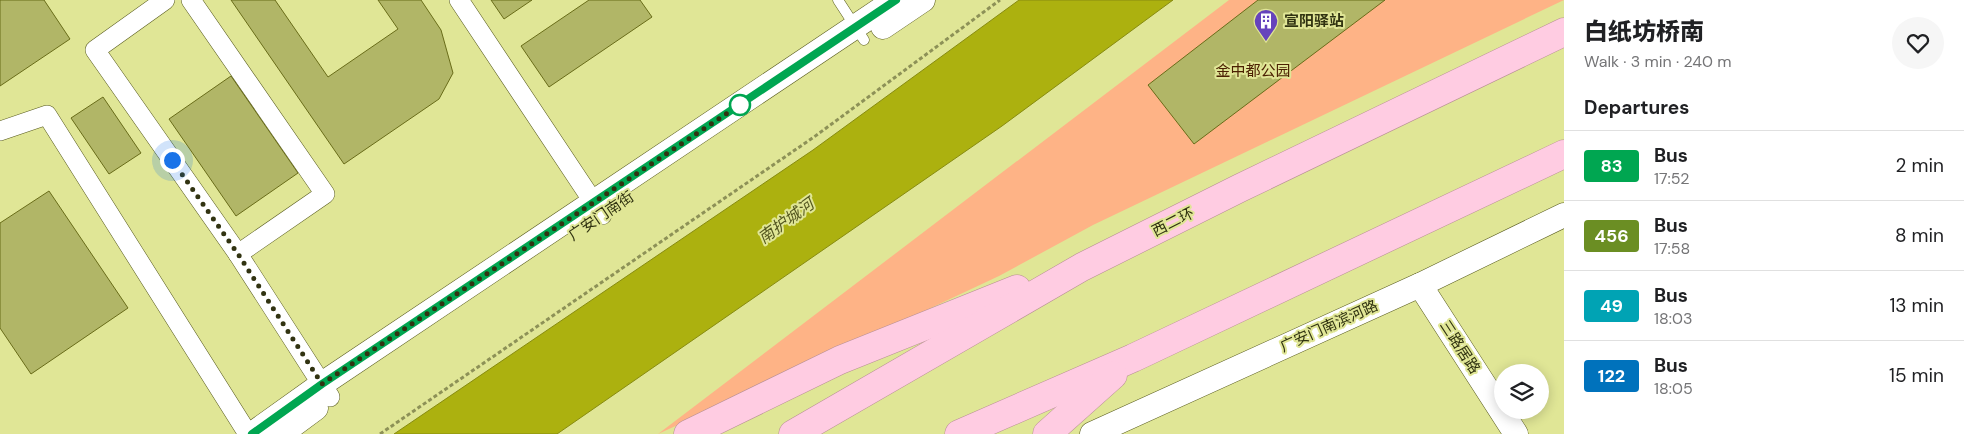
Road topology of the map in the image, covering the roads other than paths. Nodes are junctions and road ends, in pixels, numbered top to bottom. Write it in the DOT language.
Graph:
graph roads {
  1 [pos="164,0"];
  2 [pos="191,0"];
  3 [pos="459,0"];
  4 [pos="838,0"];
  5 [pos="896,0"];
  6 [pos="923,0"];
  7 [pos="1564,32"];
  8 [pos="860,34"];
  9 [pos="0,131"];
  10 [pos="1564,154"];
  11 [pos="598,208"];
  12 [pos="1564,215"];
  13 [pos="238,254"];
  14 [pos="1082,267"];
  15 [pos="1420,285"];
  16 [pos="1133,358"];
  17 [pos="326,390"];
  18 [pos="250,434"];
  19 [pos="281,434"];
  20 [pos="688,434"];
  21 [pos="793,434"];
  22 [pos="959,434"];
  23 [pos="1047,434"];
  24 [pos="1092,434"];
  25 [pos="1516,434"];
  1 -- 13 [label="street"];
  2 -- 13 [label="street"];
  3 -- 11 [label="street"];
  4 -- 8 [label="lane"];
  5 -- 8 [label="street, 广安门南街"];
  6 -- 8 [label="street, 广安门南街"];
  7 -- 14 [label="highway, 西二环"];
  8 -- 11 [label="street, 广安门南街"];
  9 -- 18 [label="street"];
  10 -- 16 [label="highway"];
  11 -- 17 [label="street, 广安门南街"];
  12 -- 15 [label="street, 广安门南滨河路"];
  13 -- 17 [label="street"];
  14 -- 20 [label="highway"];
  14 -- 21 [label="highway, 西二环"];
  15 -- 24 [label="street, 广安门南滨河路"];
  15 -- 25 [label="street, 三路居路"];
  16 -- 22 [label="highway"];
  16 -- 23 [label="highway"];
  17 -- 18 [label="street, 广安门南街"];
  17 -- 19 [label="street, 广安门南街"];
}
